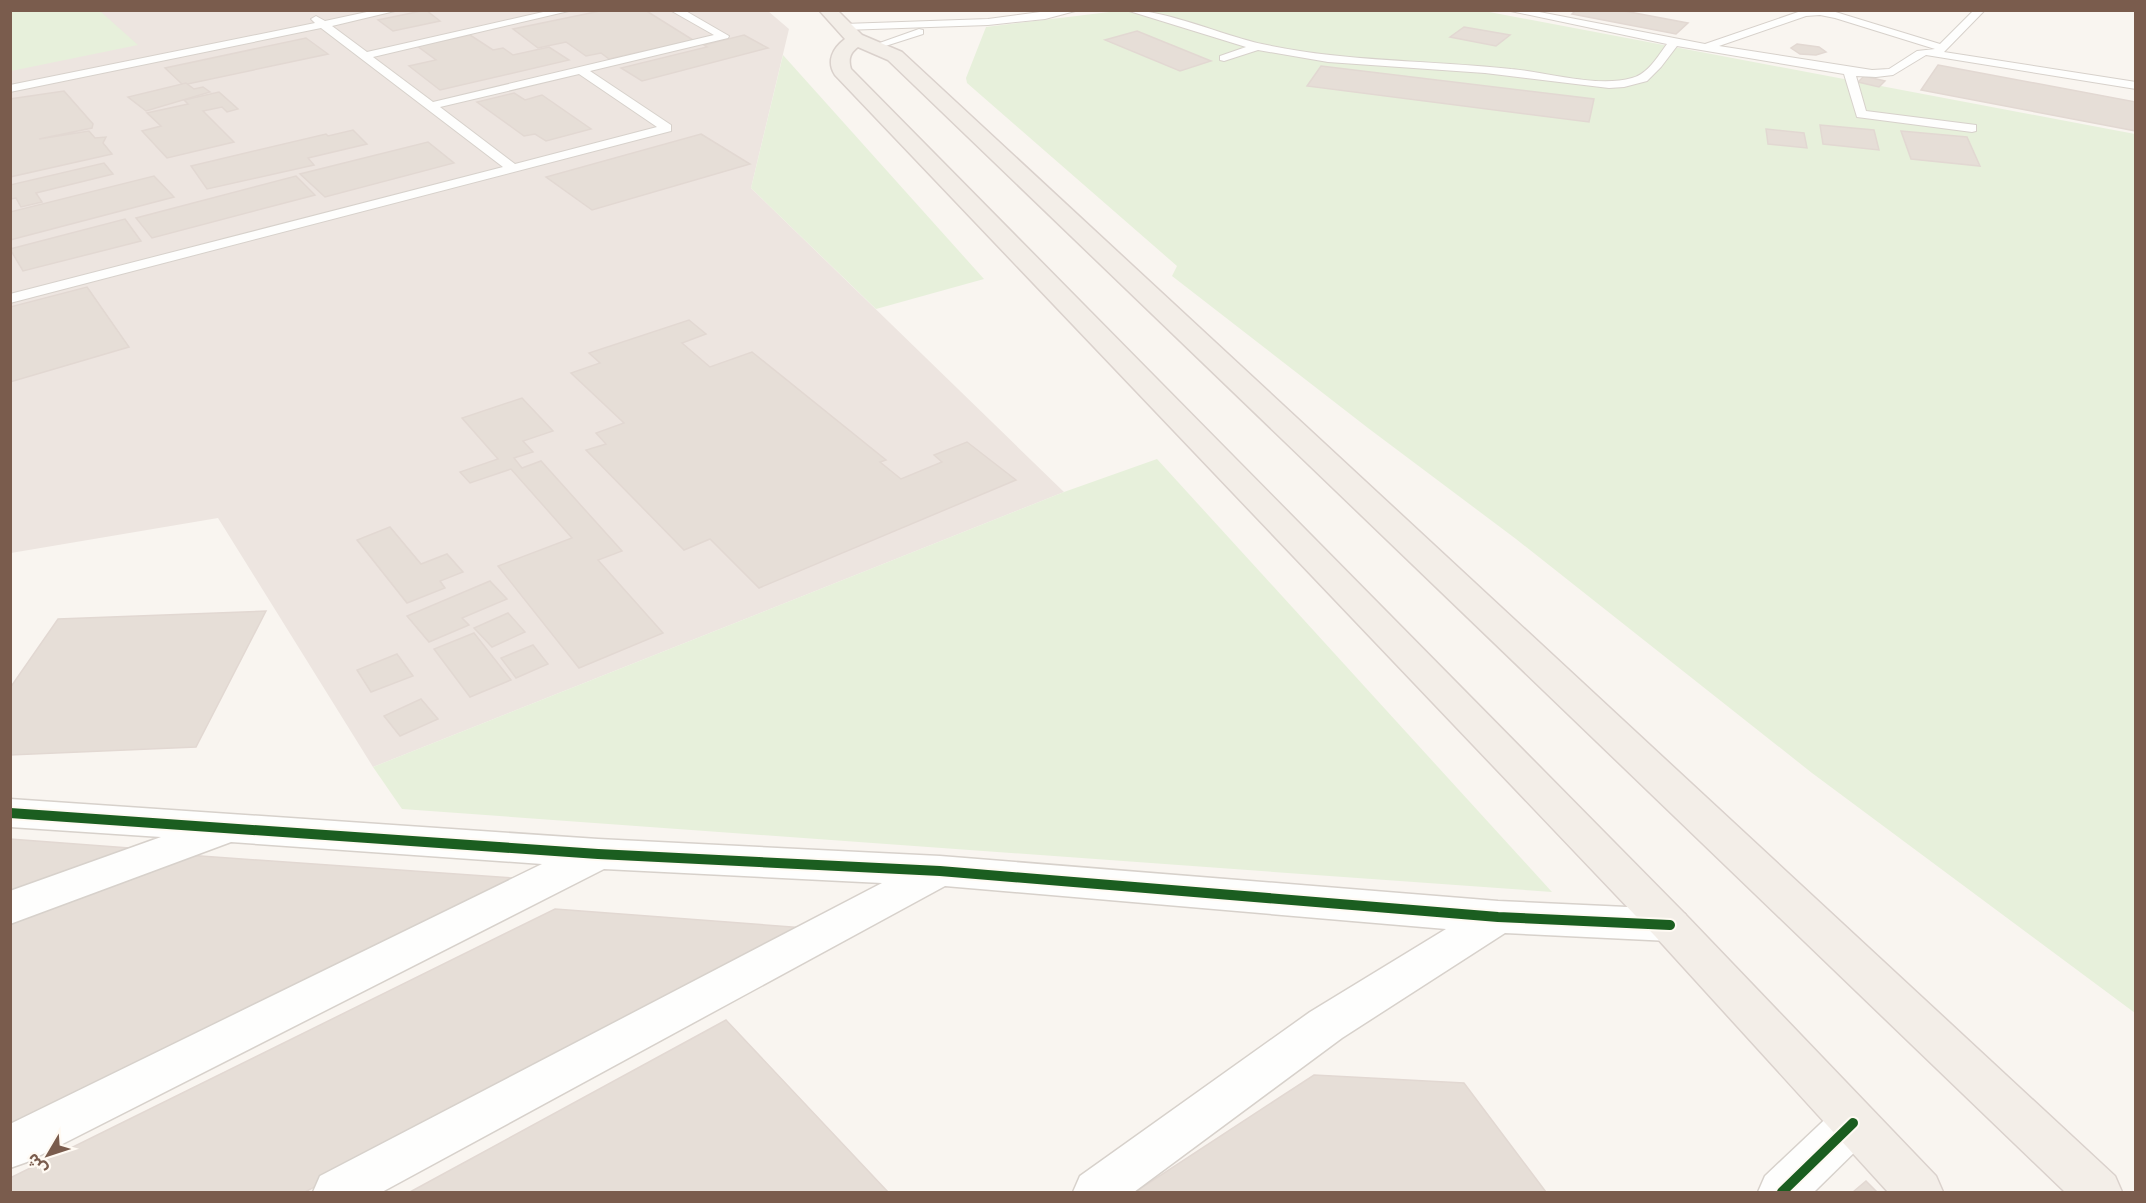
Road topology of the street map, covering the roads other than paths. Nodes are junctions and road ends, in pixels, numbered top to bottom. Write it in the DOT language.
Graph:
graph roads {
  1 [pos="350,10"];
  2 [pos="394,10"];
  3 [pos="568,10"];
  4 [pos="675,10"];
  5 [pos="827,10"];
  6 [pos="1074,10"];
  7 [pos="1131,10"];
  8 [pos="1511,10"];
  9 [pos="1980,10"];
  10 [pos="319,21"];
  11 [pos="939,27"];
  12 [pos="859,37"];
  13 [pos="1674,42"];
  14 [pos="1255,47"];
  15 [pos="1704,48"];
  16 [pos="1940,50"];
  17 [pos="364,56"];
  18 [pos="1224,58"];
  19 [pos="581,70"];
  20 [pos="1849,72"];
  21 [pos="10,78"];
  22 [pos="2136,86"];
  23 [pos="10,89"];
  24 [pos="431,106"];
  25 [pos="1972,128"];
  26 [pos="512,168"];
  27 [pos="10,299"];
  28 [pos="10,813"];
  29 [pos="227,828"];
  30 [pos="598,854"];
  31 [pos="940,871"];
  32 [pos="10,908"];
  33 [pos="1498,917"];
  34 [pos="1670,925"];
  35 [pos="1853,1123"];
  36 [pos="10,1147"];
  37 [pos="337,1192"];
  38 [pos="1097,1192"];
  39 [pos="1782,1192"];
  40 [pos="1919,1192"];
  41 [pos="2098,1192"];
  1 -- 10 [label="lane"];
  2 -- 10 [label="lane"];
  3 -- 17 [label="lane"];
  4 -- 19 [label="lane"];
  5 -- 12 [label="main road"];
  6 -- 11 [label="lane"];
  7 -- 14 [label="lane"];
  8 -- 13 [label="lane"];
  9 -- 16 [label="lane"];
  10 -- 17 [label="lane"];
  10 -- 21 [label="lane"];
  10 -- 23 [label="lane"];
  11 -- 12 [label="lane"];
  11 -- 12 [label="lane"];
  12 -- 34 [label="main road"];
  12 -- 41 [label="main road"];
  13 -- 14 [label="lane"];
  13 -- 15 [label="lane"];
  14 -- 18 [label="lane"];
  15 -- 16 [label="lane"];
  15 -- 20 [label="lane"];
  16 -- 20 [label="lane"];
  16 -- 22 [label="lane"];
  17 -- 24 [label="lane"];
  19 -- 24 [label="lane"];
  19 -- 26 [label="lane"];
  20 -- 25 [label="lane"];
  24 -- 26 [label="lane"];
  26 -- 27 [label="lane"];
  28 -- 29 [label="street"];
  29 -- 30 [label="street"];
  29 -- 32 [label="street"];
  30 -- 31 [label="street"];
  30 -- 36 [label="street"];
  31 -- 33 [label="street"];
  31 -- 37 [label="street"];
  33 -- 34 [label="street"];
  33 -- 38 [label="street"];
  34 -- 35 [label="main road"];
  35 -- 39 [label="street"];
  35 -- 40 [label="main road"];
}
